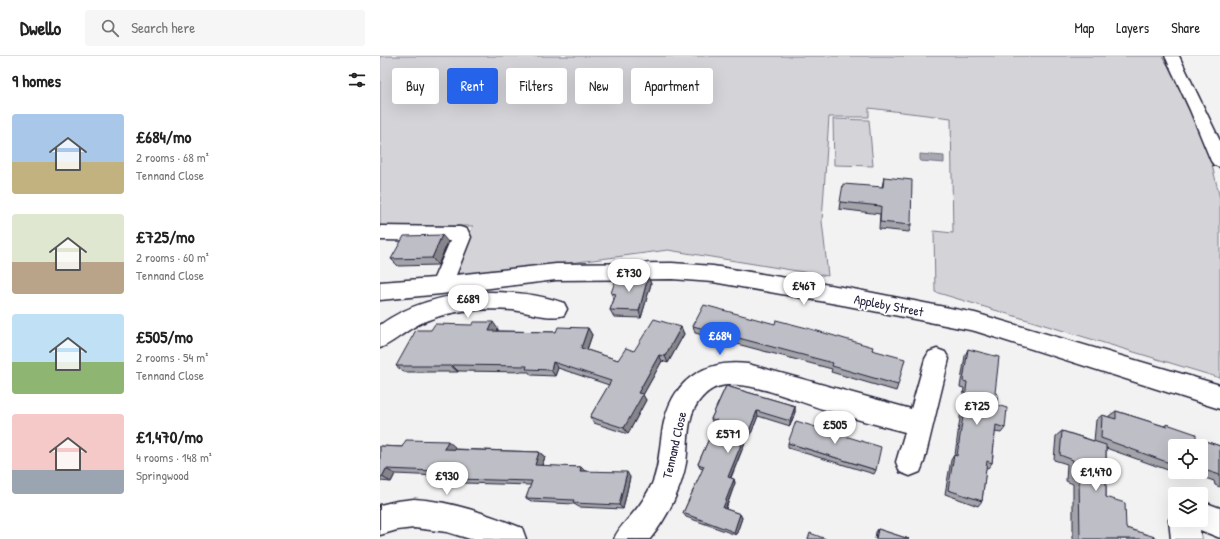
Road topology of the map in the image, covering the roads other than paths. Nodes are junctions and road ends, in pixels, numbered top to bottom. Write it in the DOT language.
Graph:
graph roads {
  1 [pos="1172,56"];
  2 [pos="1220,161"];
  3 [pos="380,233"];
  4 [pos="442,286"];
  5 [pos="380,291"];
  6 [pos="556,309"];
  7 [pos="380,338"];
  8 [pos="937,359"];
  9 [pos="1220,397"];
  10 [pos="920,424"];
  11 [pos="910,462"];
  12 [pos="1208,519"];
  13 [pos="380,520"];
  14 [pos="1220,523"];
  15 [pos="1185,527"];
  16 [pos="511,539"];
  17 [pos="629,539"];
  18 [pos="1186,539"];
  1 -- 2 [label="street"];
  3 -- 4 [label="street"];
  4 -- 5 [label="street, Appleby Street"];
  4 -- 9 [label="street, Appleby Street"];
  6 -- 7 [label="street"];
  8 -- 10 [label="street"];
  10 -- 11 [label="street"];
  10 -- 17 [label="street, Tennand Close"];
  12 -- 14 [label="street"];
  13 -- 16 [label="street"];
  15 -- 18 [label="street"];
}
